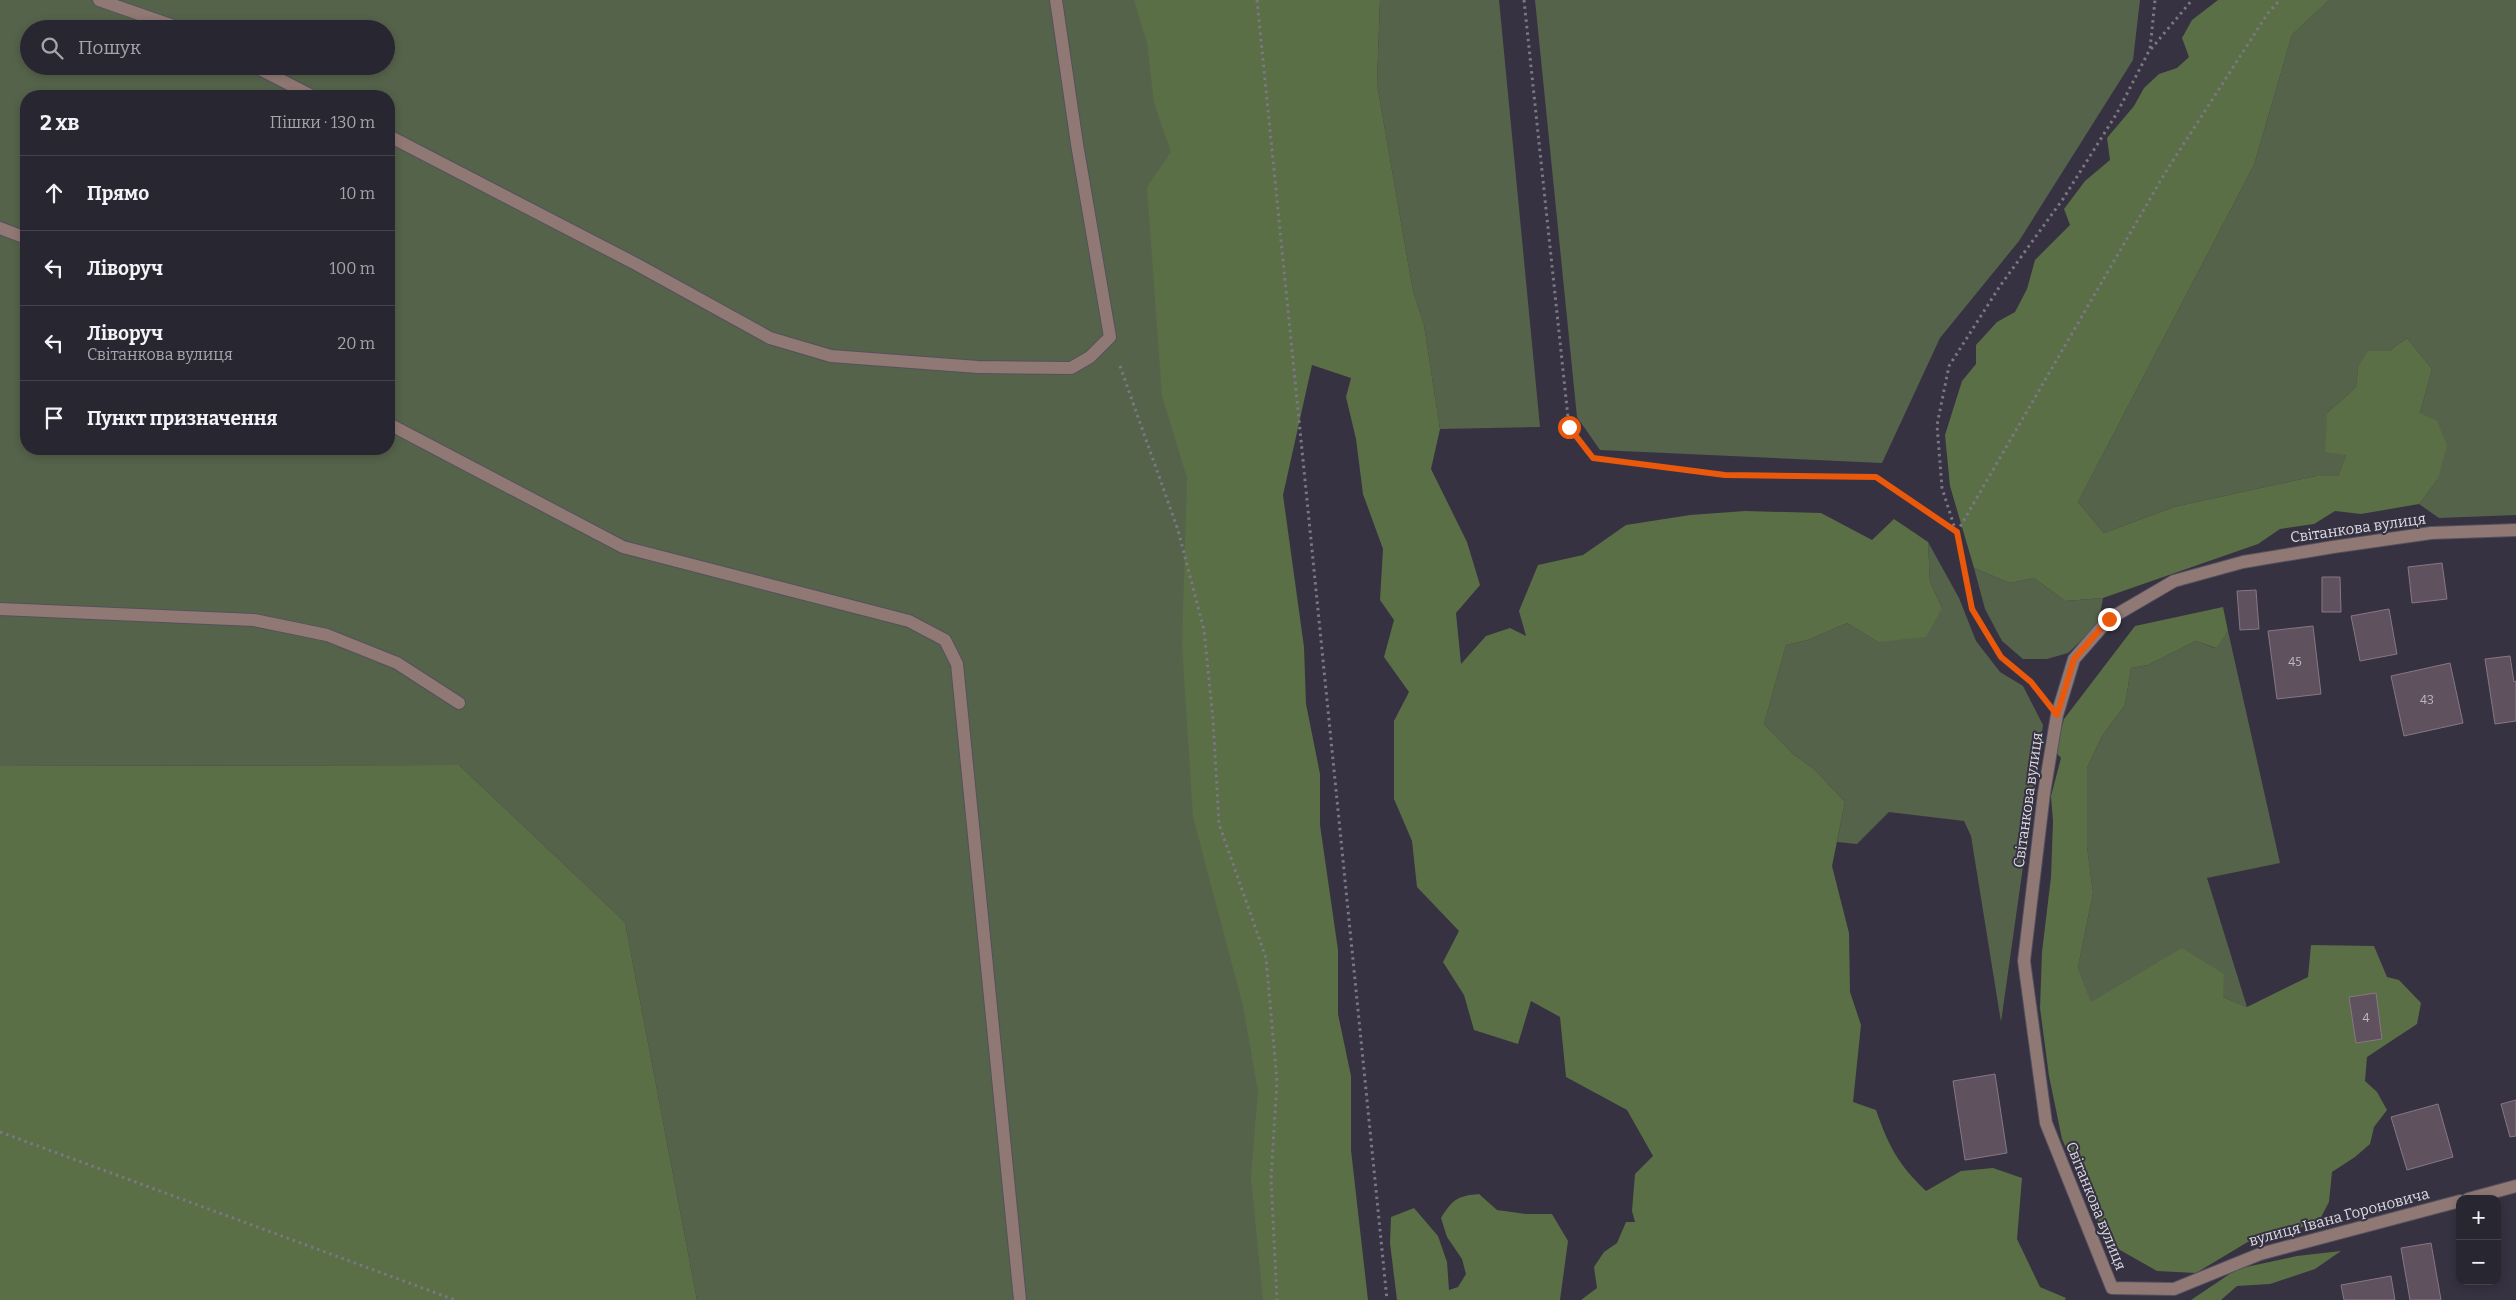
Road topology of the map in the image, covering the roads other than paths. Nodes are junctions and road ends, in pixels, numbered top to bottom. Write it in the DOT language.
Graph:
graph roads {
  1 [pos="99,0"];
  2 [pos="1056,0"];
  3 [pos="156,20"];
  4 [pos="271,75"];
  5 [pos="300,90"];
  6 [pos="395,139"];
  7 [pos="0,228"];
  8 [pos="20,236"];
  9 [pos="395,427"];
  10 [pos="2516,530"];
  11 [pos="0,609"];
  12 [pos="459,703"];
  13 [pos="2516,1186"];
  14 [pos="2483,1195"];
  15 [pos="2456,1202"];
  16 [pos="2112,1288"];
  17 [pos="2176,1295"];
  18 [pos="1020,1300"];
  1 -- 3 [label="street"];
  2 -- 6 [label="street"];
  4 -- 5 [label="street"];
  7 -- 8 [label="street"];
  9 -- 18 [label="street"];
  10 -- 16 [label="street, Світанкова вулиця"];
  11 -- 12 [label="street"];
  13 -- 14 [label="street"];
  15 -- 17 [label="street, вулиця Івана Гороновича"];
  16 -- 17 [label="street, вулиця Івана Гороновича"];
}
